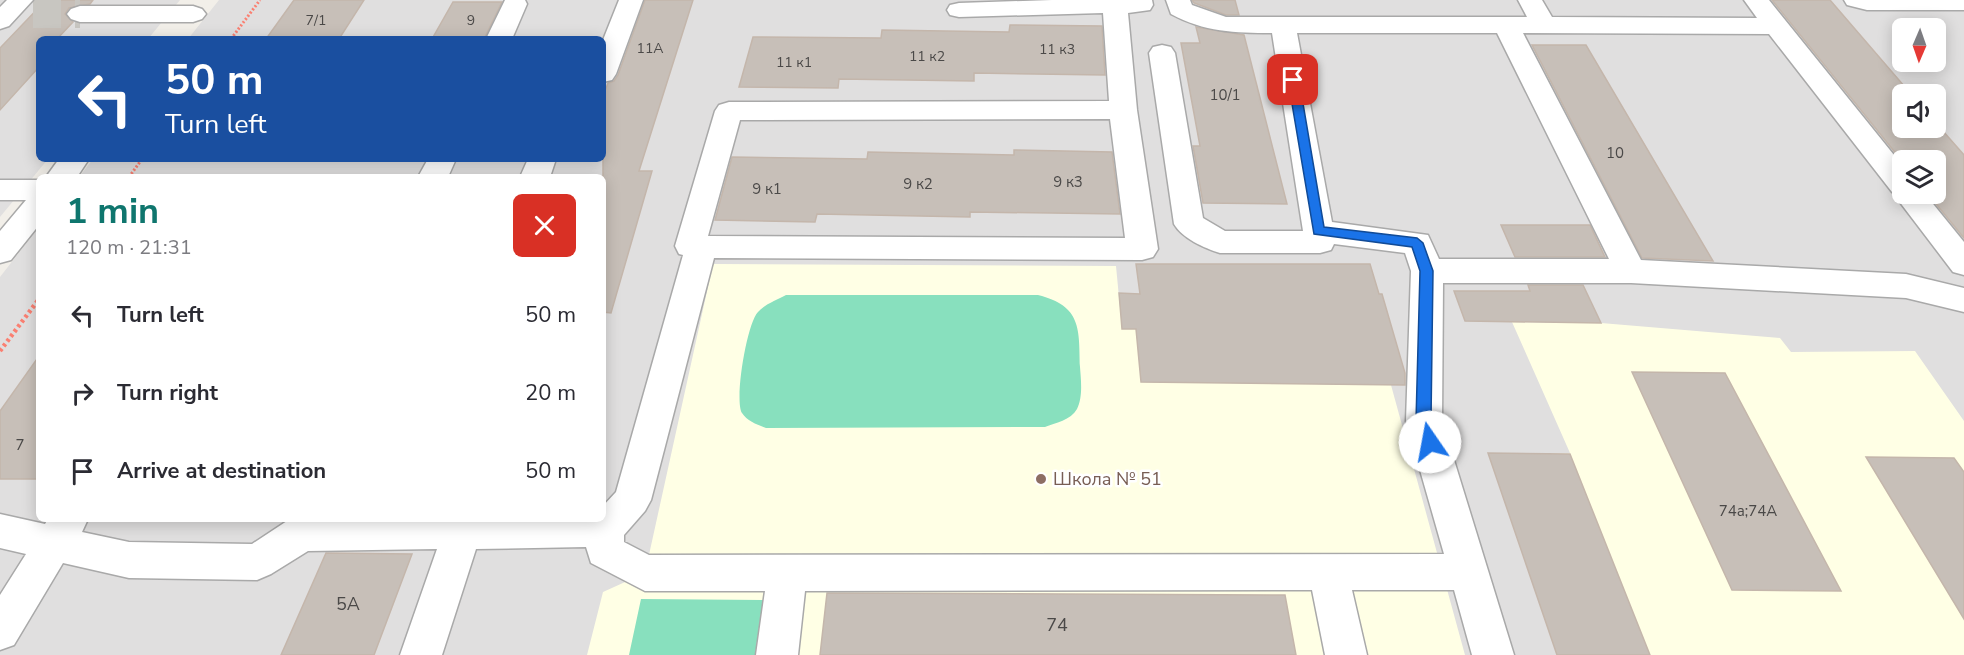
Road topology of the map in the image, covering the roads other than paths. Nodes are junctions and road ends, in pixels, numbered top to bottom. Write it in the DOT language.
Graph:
graph roads {
  1 [pos="632,0"];
  2 [pos="1178,0"];
  3 [pos="1530,0"];
  4 [pos="1756,0"];
  5 [pos="1856,0"];
  6 [pos="1128,3"];
  7 [pos="1964,3"];
  8 [pos="516,4"];
  9 [pos="198,7"];
  10 [pos="959,10"];
  11 [pos="80,14"];
  12 [pos="1283,25"];
  13 [pos="1506,25"];
  14 [pos="1544,25"];
  15 [pos="1776,26"];
  16 [pos="174,36"];
  17 [pos="500,36"];
  18 [pos="1162,53"];
  19 [pos="606,66"];
  20 [pos="1123,110"];
  21 [pos="73,162"];
  22 [pos="1892,172"];
  23 [pos="63,174"];
  24 [pos="0,190"];
  25 [pos="36,190"];
  26 [pos="1917,204"];
  27 [pos="36,208"];
  28 [pos="1318,231"];
  29 [pos="702,247"];
  30 [pos="0,252"];
  31 [pos="1964,264"];
  32 [pos="1427,271"];
  33 [pos="1631,271"];
  34 [pos="1964,300"];
  35 [pos="399,526"];
  36 [pos="306,527"];
  37 [pos="605,530"];
  38 [pos="0,531"];
  39 [pos="62,531"];
  40 [pos="462,533"];
  41 [pos="1328,572"];
  42 [pos="1468,572"];
  43 [pos="787,573"];
  44 [pos="0,631"];
  45 [pos="421,655"];
  46 [pos="777,655"];
  47 [pos="1346,655"];
  48 [pos="1493,655"];
  1 -- 19 [label="street"];
  2 -- 12 [label="street"];
  3 -- 14 [label="street"];
  4 -- 15 [label="street"];
  5 -- 7 [label="street"];
  6 -- 10 [label="street"];
  6 -- 20 [label="street"];
  8 -- 17 [label="street"];
  9 -- 11 [label="street"];
  9 -- 16 [label="street"];
  12 -- 13 [label="street"];
  12 -- 28 [label="street"];
  13 -- 14 [label="street"];
  13 -- 33 [label="street"];
  14 -- 15 [label="street"];
  15 -- 22 [label="street"];
  18 -- 28 [label="street"];
  20 -- 29 [label="street"];
  20 -- 29 [label="street"];
  21 -- 23 [label="street"];
  24 -- 25 [label="street"];
  26 -- 31 [label="street"];
  27 -- 30 [label="street"];
  28 -- 32 [label="street"];
  29 -- 37 [label="street"];
  32 -- 33 [label="street"];
  32 -- 42 [label="street"];
  33 -- 34 [label="street"];
  35 -- 36 [label="street"];
  35 -- 40 [label="street"];
  36 -- 39 [label="street"];
  37 -- 40 [label="street"];
  37 -- 43 [label="street"];
  38 -- 39 [label="street"];
  39 -- 44 [label="street"];
  40 -- 45 [label="street"];
  41 -- 42 [label="street"];
  41 -- 43 [label="street"];
  41 -- 47 [label="street"];
  42 -- 48 [label="street"];
  43 -- 46 [label="street"];
}
